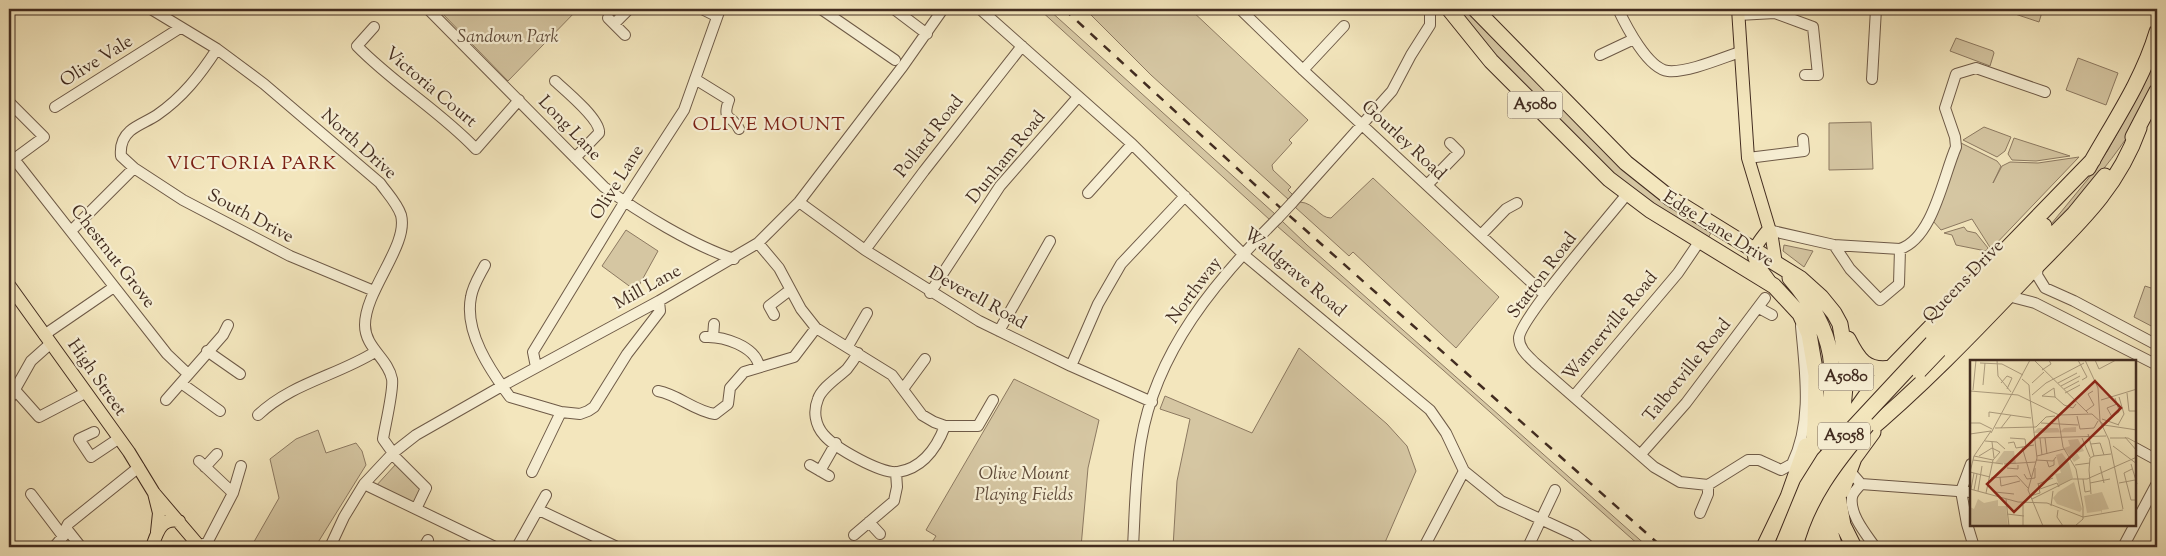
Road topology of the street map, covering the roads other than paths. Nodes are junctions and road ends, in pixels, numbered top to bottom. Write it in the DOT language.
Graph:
graph roads {
  1 [pos="151,9"];
  2 [pos="428,9"];
  3 [pos="630,9"];
  4 [pos="702,9"];
  5 [pos="821,9"];
  6 [pos="894,9"];
  7 [pos="943,9"];
  8 [pos="980,9"];
  9 [pos="1430,9"];
  10 [pos="1449,9"];
  11 [pos="1475,9"];
  12 [pos="1618,9"];
  13 [pos="1876,9"];
  14 [pos="1246,11"];
  15 [pos="1738,12"];
  16 [pos="718,13"];
  17 [pos="1344,26"];
  18 [pos="374,27"];
  19 [pos="180,28"];
  20 [pos="2157,32"];
  21 [pos="927,34"];
  22 [pos="625,35"];
  23 [pos="1634,39"];
  24 [pos="1022,46"];
  25 [pos="217,49"];
  26 [pos="1740,52"];
  27 [pos="1600,55"];
  28 [pos="895,60"];
  29 [pos="1303,70"];
  30 [pos="1805,75"];
  31 [pos="695,79"];
  32 [pos="1872,79"];
  33 [pos="555,81"];
  34 [pos="2157,91"];
  35 [pos="2045,92"];
  36 [pos="1078,97"];
  37 [pos="519,100"];
  38 [pos="9,102"];
  39 [pos="56,107"];
  40 [pos="1363,125"];
  41 [pos="2139,128"];
  42 [pos="739,129"];
  43 [pos="1803,139"];
  44 [pos="1450,143"];
  45 [pos="1132,144"];
  46 [pos="575,158"];
  47 [pos="1748,158"];
  48 [pos="11,160"];
  49 [pos="2093,160"];
  50 [pos="134,168"];
  51 [pos="1427,185"];
  52 [pos="1088,193"];
  53 [pos="1627,194"];
  54 [pos="1185,196"];
  55 [pos="625,201"];
  56 [pos="800,202"];
  57 [pos="1517,203"];
  58 [pos="1768,230"];
  59 [pos="71,231"];
  60 [pos="1481,235"];
  61 [pos="1050,241"];
  62 [pos="758,242"];
  63 [pos="1699,242"];
  64 [pos="1834,245"];
  65 [pos="1900,249"];
  66 [pos="865,250"];
  67 [pos="1754,251"];
  68 [pos="1244,255"];
  69 [pos="734,259"];
  70 [pos="2038,264"];
  71 [pos="485,265"];
  72 [pos="1779,267"];
  73 [pos="9,285"];
  74 [pos="114,287"];
  75 [pos="790,290"];
  76 [pos="374,291"];
  77 [pos="1769,292"];
  78 [pos="930,293"];
  79 [pos="1545,295"];
  80 [pos="2008,296"];
  81 [pos="659,301"];
  82 [pos="1759,308"];
  83 [pos="768,309"];
  84 [pos="867,313"];
  85 [pos="1800,314"];
  86 [pos="1772,315"];
  87 [pos="714,324"];
  88 [pos="1840,324"];
  89 [pos="228,325"];
  90 [pos="816,328"];
  91 [pos="999,331"];
  92 [pos="47,339"];
  93 [pos="2157,345"];
  94 [pos="848,346"];
  95 [pos="1935,346"];
  96 [pos="207,351"];
  97 [pos="375,352"];
  98 [pos="858,353"];
  99 [pos="1901,357"];
  100 [pos="925,359"];
  101 [pos="2157,365"];
  102 [pos="759,366"];
  103 [pos="1071,366"];
  104 [pos="536,367"];
  105 [pos="1891,368"];
  106 [pos="188,374"];
  107 [pos="240,374"];
  108 [pos="1923,381"];
  109 [pos="181,383"];
  110 [pos="502,386"];
  111 [pos="903,389"];
  112 [pos="15,390"];
  113 [pos="658,391"];
  114 [pos="85,393"];
  115 [pos="1574,396"];
  116 [pos="9,400"];
  117 [pos="166,400"];
  118 [pos="993,400"];
  119 [pos="1152,402"];
  120 [pos="220,411"];
  121 [pos="561,412"];
  122 [pos="258,415"];
  123 [pos="1885,417"];
  124 [pos="945,426"];
  125 [pos="94,432"];
  126 [pos="1829,433"];
  127 [pos="118,439"];
  128 [pos="1857,440"];
  129 [pos="836,443"];
  130 [pos="2136,449"];
  131 [pos="392,453"];
  132 [pos="217,454"];
  133 [pos="1640,454"];
  134 [pos="2157,460"];
  135 [pos="1814,464"];
  136 [pos="810,465"];
  137 [pos="241,466"];
  138 [pos="139,467"];
  139 [pos="1843,467"];
  140 [pos="1970,470"];
  141 [pos="1464,471"];
  142 [pos="532,472"];
  143 [pos="896,472"];
  144 [pos="2157,483"];
  145 [pos="364,484"];
  146 [pos="1861,484"];
  147 [pos="1708,486"];
  148 [pos="1817,487"];
  149 [pos="1555,490"];
  150 [pos="1966,492"];
  151 [pos="154,493"];
  152 [pos="233,493"];
  153 [pos="32,494"];
  154 [pos="546,495"];
  155 [pos="1788,497"];
  156 [pos="1839,507"];
  157 [pos="416,509"];
  158 [pos="539,510"];
  159 [pos="1700,513"];
  160 [pos="1813,513"];
  161 [pos="1541,520"];
  162 [pos="1777,520"];
  163 [pos="179,522"];
  164 [pos="869,522"];
  165 [pos="2136,524"];
  166 [pos="2135,526"];
  167 [pos="66,530"];
  168 [pos="157,532"];
  169 [pos="880,534"];
  170 [pos="854,535"];
  171 [pos="1767,541"];
  172 [pos="54,547"];
  173 [pos="81,547"];
  174 [pos="152,547"];
  175 [pos="200,547"];
  176 [pos="330,547"];
  177 [pos="495,547"];
  178 [pos="517,547"];
  179 [pos="617,547"];
  180 [pos="1133,547"];
  181 [pos="1424,547"];
  182 [pos="1528,547"];
  183 [pos="1590,547"];
  184 [pos="1782,547"];
  185 [pos="1794,547"];
  186 [pos="1806,547"];
  187 [pos="1822,547"];
  188 [pos="1835,547"];
  189 [pos="1854,547"];
  190 [pos="1875,547"];
  191 [pos="1974,547"];
  192 [pos="2124,547"];
  1 -- 19 [label="street, North Drive"];
  2 -- 37 [label="street, Long Lane"];
  3 -- 22 [label="street"];
  4 -- 16 [label="street"];
  5 -- 28 [label="street"];
  6 -- 21 [label="street"];
  7 -- 21 [label="street, Mill Lane"];
  8 -- 24 [label="street, Waldgrave Road"];
  9 -- 40 [label="street, Northway"];
  10 -- 53 [label="highway, Edge Lane Drive / A5080"];
  11 -- 67 [label="highway, Edge Lane Drive / A5080"];
  12 -- 23 [label="street"];
  13 -- 32 [label="street"];
  14 -- 29 [label="street, Gourley Road"];
  15 -- 26 [label="main road"];
  15 -- 30 [label="street"];
  16 -- 31 [label="street, Olive Lane"];
  17 -- 29 [label="street"];
  18 -- 37 [label="street, Victoria Court"];
  19 -- 25 [label="street, North Drive"];
  19 -- 39 [label="street, Olive Vale"];
  20 -- 49 [label="highway, Queens Drive / A5058"];
  21 -- 56 [label="street, Mill Lane"];
  23 -- 26 [label="street"];
  23 -- 27 [label="street"];
  24 -- 36 [label="street, Waldgrave Road"];
  24 -- 66 [label="street, Pollard Road"];
  25 -- 50 [label="street, South Drive"];
  25 -- 76 [label="street, North Drive"];
  26 -- 47 [label="main road"];
  29 -- 40 [label="street, Gourley Road"];
  31 -- 42 [label="street"];
  31 -- 55 [label="street, Olive Lane"];
  33 -- 46 [label="street"];
  34 -- 41 [label="highway, Queens Drive / A5058"];
  35 -- 65 [label="street"];
  36 -- 45 [label="street, Waldgrave Road"];
  36 -- 78 [label="street, Dunham Road"];
  37 -- 46 [label="street, Long Lane"];
  38 -- 48 [label="street"];
  40 -- 51 [label="street, Gourley Road"];
  40 -- 68 [label="street, Northway, bridge"];
  41 -- 70 [label="highway"];
  41 -- 95 [label="highway, Queens Drive / A5058"];
  43 -- 47 [label="street"];
  44 -- 51 [label="street"];
  45 -- 52 [label="street"];
  45 -- 54 [label="street, Waldgrave Road"];
  46 -- 55 [label="street, Long Lane"];
  47 -- 58 [label="main road"];
  48 -- 59 [label="street, Chestnut Grove"];
  49 -- 95 [label="highway, Queens Drive / A5058"];
  49 -- 99 [label="highway"];
  50 -- 59 [label="street"];
  50 -- 76 [label="street, South Drive"];
  51 -- 60 [label="street, Gourley Road"];
  53 -- 63 [label="highway, Edge Lane Drive / A5080"];
  53 -- 79 [label="street, Statton Road"];
  54 -- 68 [label="street, Waldgrave Road"];
  54 -- 103 [label="street"];
  55 -- 69 [label="street, Long Lane"];
  55 -- 104 [label="street, Olive Lane"];
  56 -- 62 [label="street, Mill Lane"];
  56 -- 66 [label="street, Deverell Road"];
  57 -- 60 [label="street"];
  58 -- 64 [label="street"];
  58 -- 67 [label="main road"];
  58 -- 72 [label="main road"];
  59 -- 74 [label="street, Chestnut Grove"];
  60 -- 79 [label="street, Gourley Road"];
  61 -- 91 [label="street"];
  62 -- 69 [label="street, Mill Lane"];
  62 -- 75 [label="street"];
  63 -- 77 [label="highway, Edge Lane Drive / A5080"];
  63 -- 115 [label="street, Warnerville Road"];
  64 -- 65 [label="street"];
  64 -- 65 [label="street"];
  66 -- 78 [label="street, Deverell Road"];
  67 -- 72 [label="highway, Edge Lane Drive / A5080"];
  67 -- 77 [label="main road"];
  68 -- 119 [label="street, Northway"];
  68 -- 141 [label="street, Waldgrave Road"];
  69 -- 81 [label="street, Mill Lane"];
  70 -- 80 [label="highway"];
  70 -- 93 [label="street"];
  71 -- 110 [label="street"];
  72 -- 88 [label="highway, Edge Lane Drive / A5080"];
  72 -- 126 [label="highway"];
  73 -- 92 [label="main road, High Street"];
  74 -- 92 [label="street"];
  74 -- 106 [label="street, Chestnut Grove"];
  75 -- 83 [label="street"];
  75 -- 90 [label="street"];
  76 -- 97 [label="street, North Drive"];
  77 -- 82 [label="street, Talbotville Road"];
  77 -- 85 [label="highway, Edge Lane Drive / A5080"];
  78 -- 91 [label="street, Deverell Road"];
  79 -- 115 [label="street, Statton Road"];
  80 -- 101 [label="street"];
  80 -- 108 [label="highway"];
  81 -- 104 [label="street, Mill Lane"];
  81 -- 121 [label="street"];
  82 -- 86 [label="street"];
  82 -- 133 [label="street, Talbotville Road"];
  84 -- 94 [label="street"];
  85 -- 126 [label="highway, Edge Lane Drive / A5080"];
  85 -- 147 [label="street"];
  87 -- 102 [label="street"];
  88 -- 105 [label="highway"];
  88 -- 126 [label="highway, Edge Lane Drive / A5080"];
  89 -- 96 [label="street"];
  90 -- 94 [label="street"];
  90 -- 102 [label="street"];
  91 -- 103 [label="street, Deverell Road"];
  92 -- 112 [label="street"];
  92 -- 114 [label="main road, High Street"];
  94 -- 98 [label="street"];
  95 -- 184 [label="highway, Queens Drive / A5058, bridge"];
  95 -- 185 [label="highway, Queens Drive / A5058, bridge"];
  96 -- 106 [label="street"];
  96 -- 107 [label="street"];
  97 -- 122 [label="street"];
  97 -- 131 [label="street, North Drive"];
  98 -- 111 [label="street"];
  98 -- 129 [label="street"];
  99 -- 105 [label="highway"];
  99 -- 108 [label="highway"];
  100 -- 111 [label="street"];
  102 -- 113 [label="street"];
  103 -- 119 [label="street, Deverell Road"];
  104 -- 110 [label="street, Mill Lane"];
  105 -- 126 [label="highway"];
  106 -- 109 [label="street"];
  108 -- 123 [label="highway"];
  109 -- 117 [label="street"];
  109 -- 120 [label="street"];
  110 -- 121 [label="street"];
  110 -- 131 [label="street, Mill Lane"];
  111 -- 124 [label="street"];
  112 -- 114 [label="street"];
  112 -- 116 [label="street"];
  114 -- 127 [label="main road, High Street"];
  115 -- 133 [label="street, Warnerville Road"];
  118 -- 124 [label="street"];
  119 -- 180 [label="street, Northway"];
  121 -- 142 [label="street"];
  123 -- 128 [label="highway"];
  123 -- 139 [label="highway"];
  124 -- 143 [label="street"];
  125 -- 127 [label="street"];
  126 -- 128 [label="highway"];
  126 -- 135 [label="highway"];
  126 -- 139 [label="highway, A5080"];
  126 -- 148 [label="highway"];
  126 -- 155 [label="highway"];
  127 -- 138 [label="main road, High Street"];
  128 -- 139 [label="highway"];
  129 -- 136 [label="street"];
  129 -- 143 [label="street"];
  130 -- 134 [label="street"];
  131 -- 145 [label="street, Mill Lane"];
  131 -- 157 [label="street"];
  132 -- 152 [label="street"];
  133 -- 147 [label="street, Warnerville Road"];
  135 -- 148 [label="highway"];
  135 -- 155 [label="highway"];
  137 -- 152 [label="street"];
  138 -- 151 [label="main road, High Street"];
  138 -- 167 [label="street"];
  139 -- 146 [label="street"];
  139 -- 148 [label="highway"];
  139 -- 156 [label="highway"];
  140 -- 150 [label="street"];
  141 -- 161 [label="street, Waldgrave Road"];
  141 -- 181 [label="street"];
  143 -- 164 [label="street"];
  144 -- 165 [label="street"];
  145 -- 157 [label="street"];
  145 -- 176 [label="street, Mill Lane"];
  146 -- 150 [label="street"];
  146 -- 190 [label="street"];
  147 -- 159 [label="street"];
  148 -- 156 [label="highway"];
  148 -- 160 [label="highway"];
  148 -- 162 [label="highway"];
  148 -- 188 [label="highway"];
  149 -- 161 [label="street"];
  150 -- 191 [label="street"];
  151 -- 163 [label="main road, High Street"];
  151 -- 168 [label="main road, High Street"];
  152 -- 175 [label="street"];
  153 -- 167 [label="street"];
  154 -- 158 [label="street"];
  155 -- 162 [label="highway"];
  156 -- 189 [label="highway"];
  157 -- 177 [label="street"];
  158 -- 178 [label="street"];
  158 -- 179 [label="street"];
  160 -- 186 [label="highway"];
  160 -- 187 [label="highway"];
  161 -- 182 [label="street"];
  161 -- 183 [label="street, Waldgrave Road"];
  162 -- 171 [label="highway"];
  163 -- 168 [label="main road"];
  163 -- 175 [label="main road, High Street"];
  164 -- 169 [label="street"];
  164 -- 170 [label="street"];
  166 -- 192 [label="street"];
  167 -- 172 [label="street"];
  167 -- 173 [label="street"];
  168 -- 174 [label="main road, High Street"];
  171 -- 186 [label="highway"];
}
